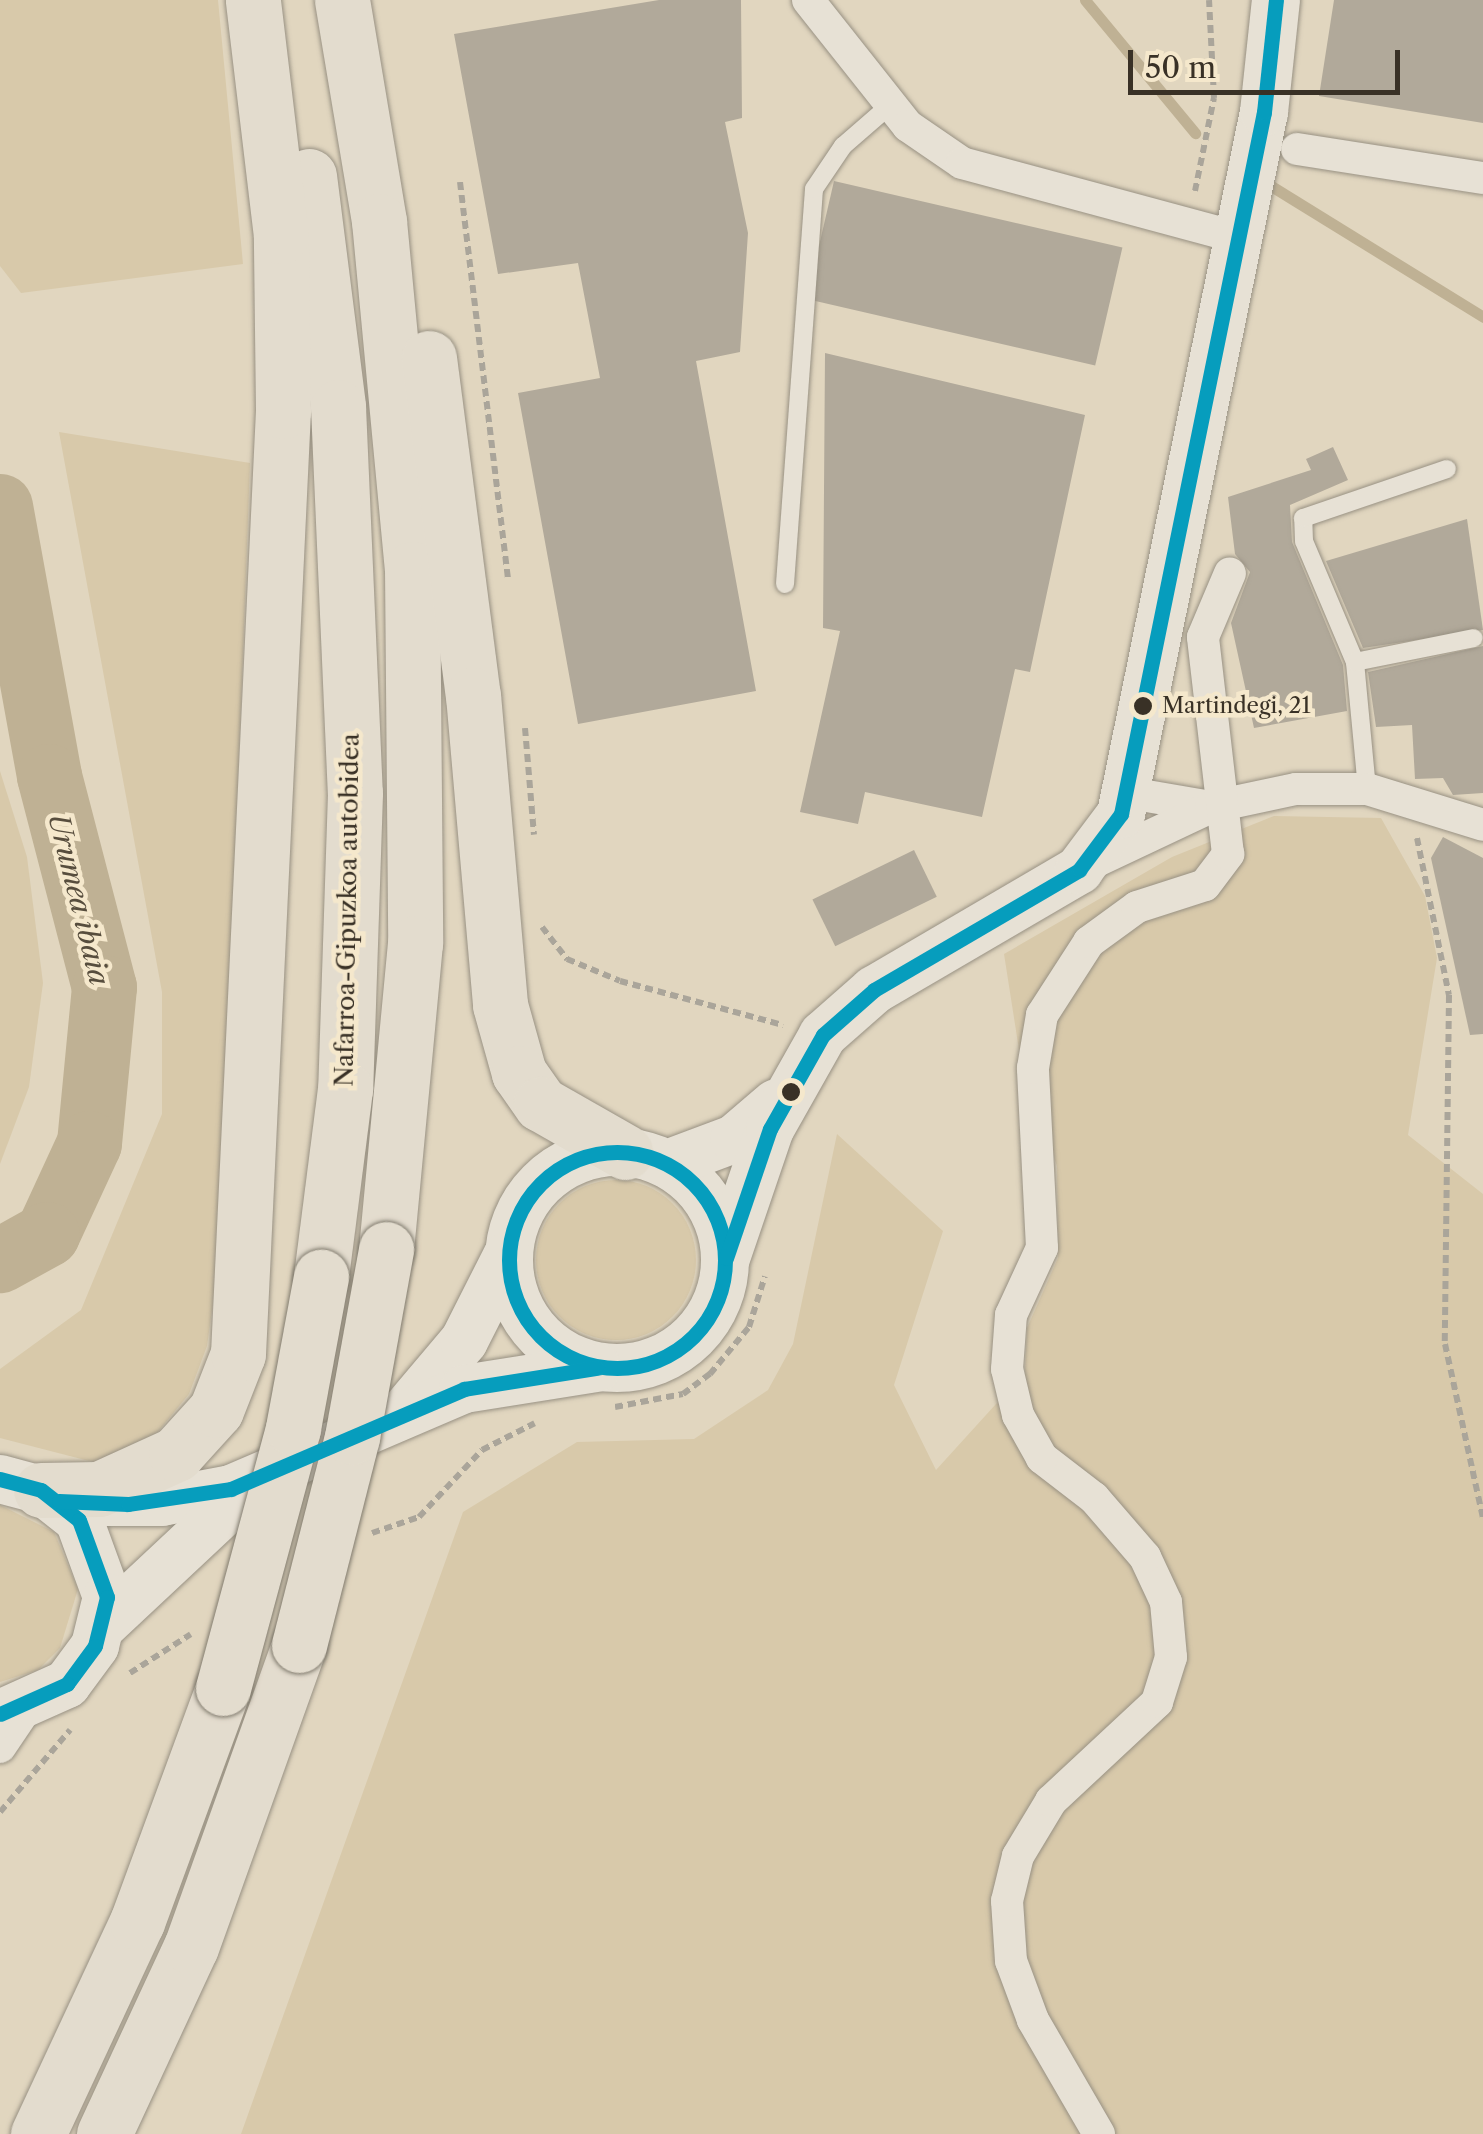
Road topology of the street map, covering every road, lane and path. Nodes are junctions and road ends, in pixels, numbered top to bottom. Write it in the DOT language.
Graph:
graph roads {
  1 [pos="253,0"];
  2 [pos="280,0"];
  3 [pos="342,0"];
  4 [pos="808,0"];
  5 [pos="1209,0"];
  6 [pos="1245,0"];
  7 [pos="1276,0"];
  8 [pos="351,56"];
  9 [pos="889,106"];
  10 [pos="1264,112"];
  11 [pos="1297,149"];
  12 [pos="1483,178"];
  13 [pos="460,182"];
  14 [pos="1220,229"];
  15 [pos="1446,469"];
  16 [pos="1230,573"];
  17 [pos="785,584"];
  18 [pos="509,589"];
  19 [pos="1474,638"];
  20 [pos="1355,662"];
  21 [pos="522,705"];
  22 [pos="1368,788"];
  23 [pos="1134,791"];
  24 [pos="1404,796"];
  25 [pos="1219,805"];
  26 [pos="1483,825"];
  27 [pos="534,856"];
  28 [pos="1079,870"];
  29 [pos="540,916"];
  30 [pos="823,1034"];
  31 [pos="788,1089"];
  32 [pos="646,1158"];
  33 [pos="508,1256"];
  34 [pos="726,1258"];
  35 [pos="597,1368"];
  36 [pos="400,1415"];
  37 [pos="264,1479"];
  38 [pos="33,1490"];
  39 [pos="1483,1518"];
  40 [pos="103,1624"];
  41 [pos="14,1710"];
  42 [pos="0,1747"];
  43 [pos="38,2134"];
  44 [pos="104,2134"];
  45 [pos="1099,2134"];
  1 -- 38 [label="highway"];
  2 -- 43 [label="highway, Nafarroa-Gipuzkoa autobidea, bridge"];
  3 -- 8 [label="highway"];
  4 -- 9 [label="street"];
  5 -- 14 [label="path"];
  6 -- 14 [label="main road"];
  7 -- 10 [label="main road"];
  8 -- 32 [label="highway"];
  8 -- 44 [label="highway, bridge"];
  9 -- 14 [label="street"];
  9 -- 17 [label="lane"];
  10 -- 11 [label="lane"];
  10 -- 14 [label="main road"];
  11 -- 12 [label="street"];
  13 -- 18 [label="path"];
  14 -- 23 [label="main road"];
  15 -- 20 [label="lane"];
  16 -- 25 [label="street"];
  19 -- 20 [label="lane"];
  20 -- 22 [label="lane"];
  21 -- 27 [label="path"];
  22 -- 24 [label="street"];
  22 -- 25 [label="street"];
  23 -- 25 [label="street"];
  23 -- 28 [label="main road"];
  24 -- 26 [label="street"];
  24 -- 39 [label="path"];
  25 -- 28 [label="street"];
  25 -- 45 [label="street"];
  28 -- 30 [label="main road"];
  29 -- 30 [label="path"];
  30 -- 31 [label="main road"];
  31 -- 32 [label="main road"];
  31 -- 34 [label="main road"];
  32 -- 33 [label="main road"];
  32 -- 34 [label="main road"];
  33 -- 35 [label="main road"];
  33 -- 36 [label="main road"];
  34 -- 35 [label="main road"];
  35 -- 36 [label="main road"];
  36 -- 37 [label="main road"];
  37 -- 38 [label="main road"];
  37 -- 40 [label="main road"];
  38 -- 40 [label="main road"];
  40 -- 41 [label="main road"];
  41 -- 42 [label="street"];
}
